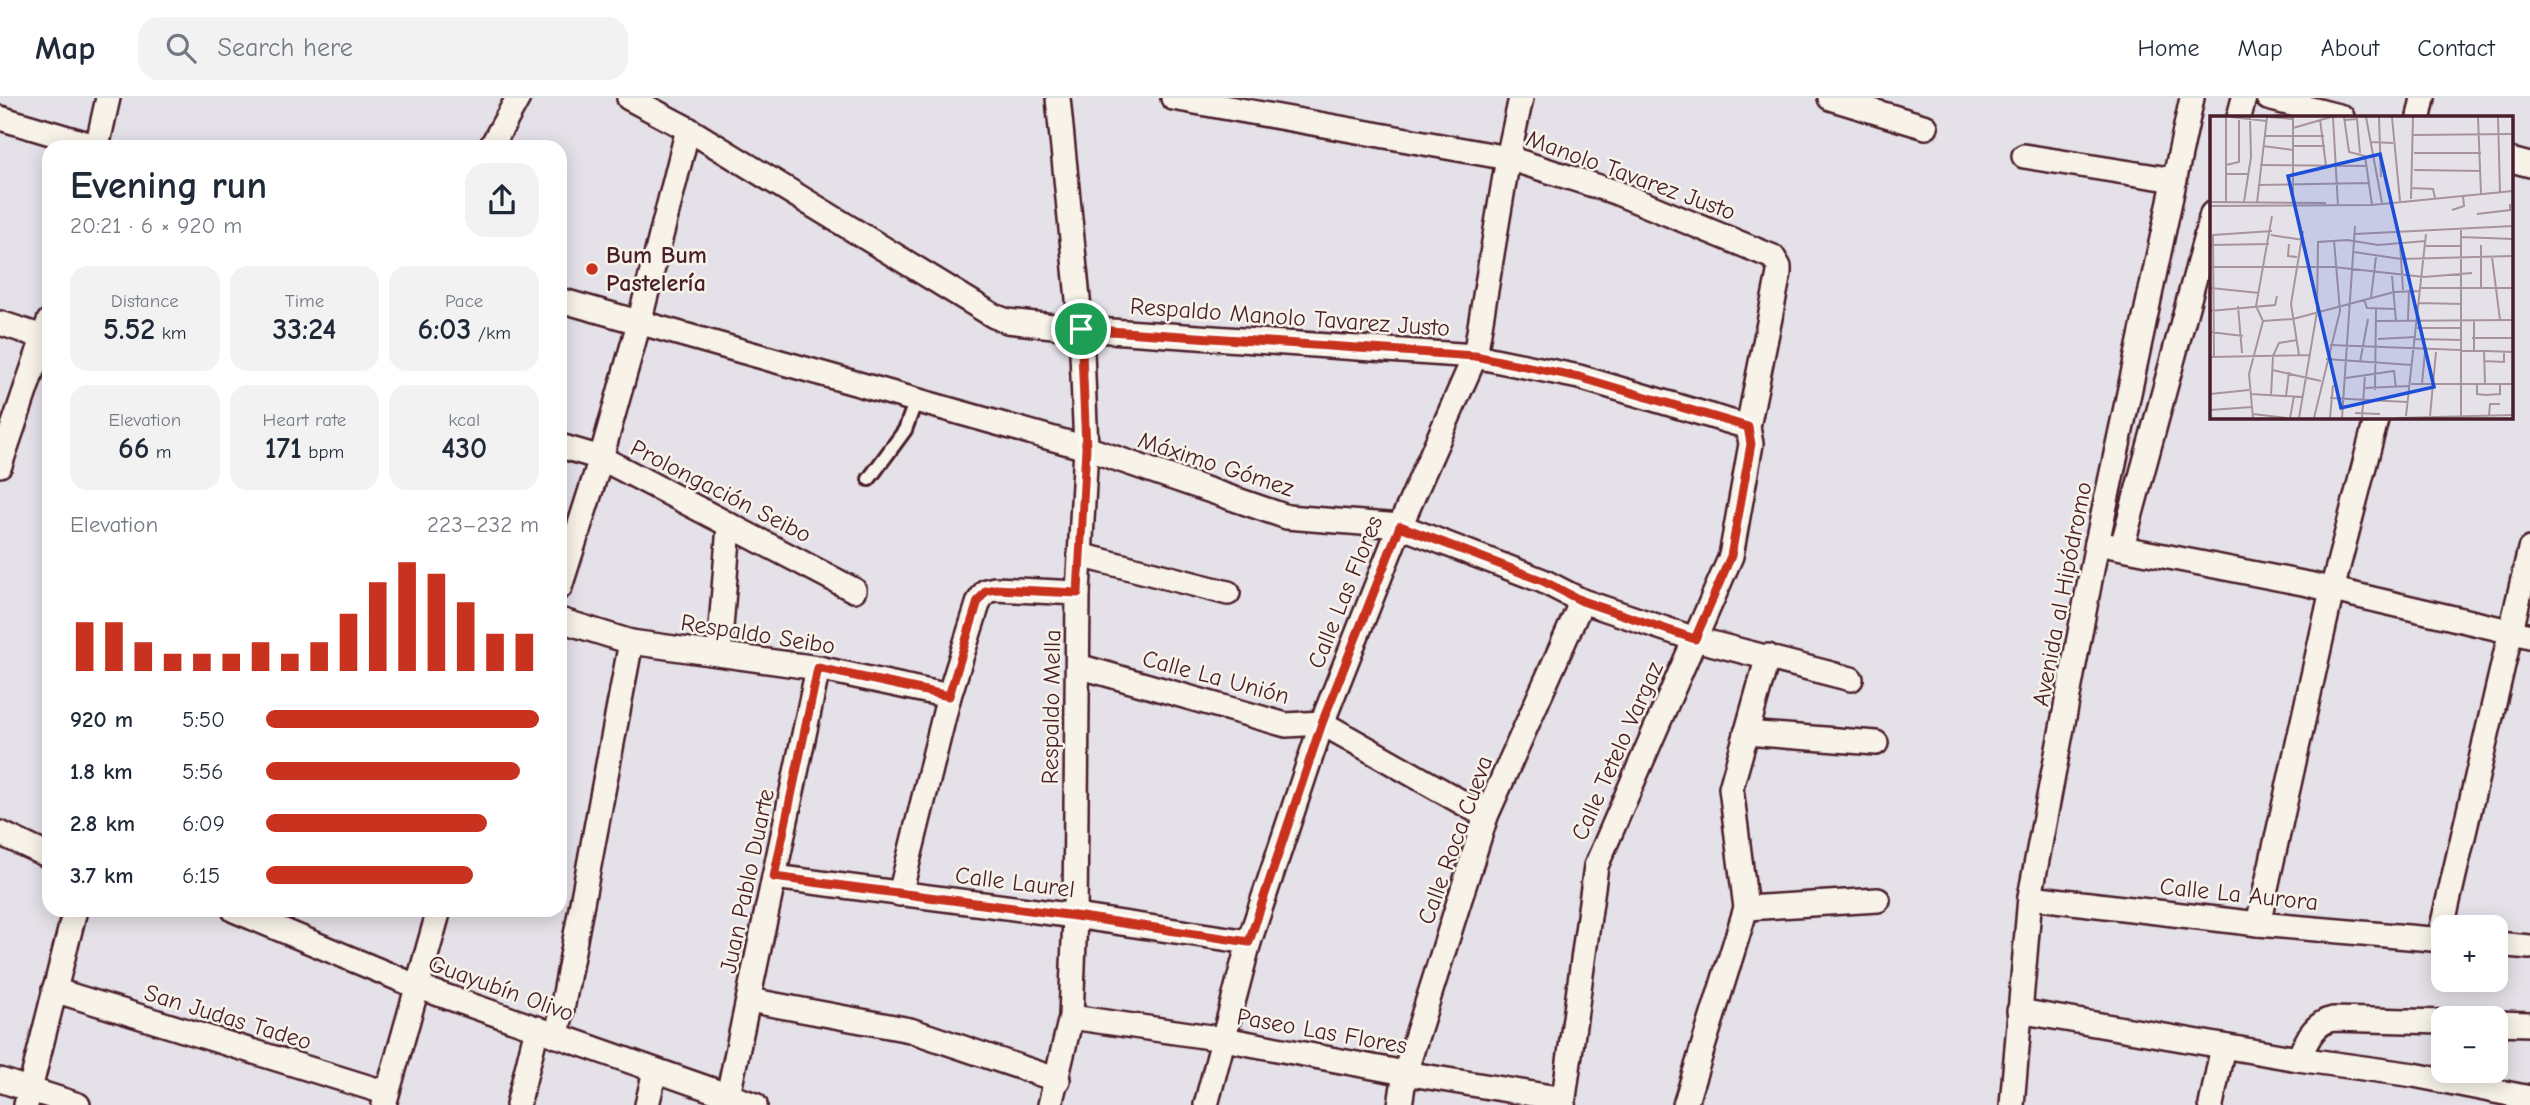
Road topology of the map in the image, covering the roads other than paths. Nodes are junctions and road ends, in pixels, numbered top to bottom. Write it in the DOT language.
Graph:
graph roads {
  1 [pos="108,98"];
  2 [pos="517,98"];
  3 [pos="629,98"];
  4 [pos="1058,98"];
  5 [pos="1173,98"];
  6 [pos="1521,98"];
  7 [pos="1832,98"];
  8 [pos="2192,98"];
  9 [pos="2244,98"];
  10 [pos="2268,98"];
  11 [pos="2423,98"];
  12 [pos="2239,116"];
  13 [pos="2338,116"];
  14 [pos="2419,116"];
  15 [pos="0,118"];
  16 [pos="1926,127"];
  17 [pos="688,129"];
  18 [pos="74,140"];
  19 [pos="99,140"];
  20 [pos="495,140"];
  21 [pos="2024,156"];
  22 [pos="1508,158"];
  23 [pos="2512,160"];
  24 [pos="2530,165"];
  25 [pos="2175,180"];
  26 [pos="2210,219"];
  27 [pos="1777,262"];
  28 [pos="567,302"];
  29 [pos="639,323"];
  30 [pos="0,324"];
  31 [pos="1081,329"];
  32 [pos="42,331"];
  33 [pos="42,346"];
  34 [pos="1475,356"];
  35 [pos="916,400"];
  36 [pos="2377,418"];
  37 [pos="1748,427"];
  38 [pos="567,448"];
  39 [pos="1086,448"];
  40 [pos="601,458"];
  41 [pos="0,465"];
  42 [pos="869,479"];
  43 [pos="729,526"];
  44 [pos="1400,526"];
  45 [pos="2097,543"];
  46 [pos="2122,547"];
  47 [pos="2530,549"];
  48 [pos="1080,555"];
  49 [pos="567,565"];
  50 [pos="854,590"];
  51 [pos="2332,590"];
  52 [pos="1078,593"];
  53 [pos="1228,593"];
  54 [pos="1582,601"];
  55 [pos="567,622"];
  56 [pos="2520,634"];
  57 [pos="1695,639"];
  58 [pos="631,642"];
  59 [pos="719,653"];
  60 [pos="1768,656"];
  61 [pos="1078,666"];
  62 [pos="818,668"];
  63 [pos="1852,679"];
  64 [pos="949,696"];
  65 [pos="1322,723"];
  66 [pos="1746,733"];
  67 [pos="1876,743"];
  68 [pos="1486,816"];
  69 [pos="0,833"];
  70 [pos="42,853"];
  71 [pos="774,877"];
  72 [pos="900,894"];
  73 [pos="2030,897"];
  74 [pos="1878,900"];
  75 [pos="1746,908"];
  76 [pos="2447,915"];
  77 [pos="1075,916"];
  78 [pos="73,917"];
  79 [pos="437,917"];
  80 [pos="287,920"];
  81 [pos="2258,924"];
  82 [pos="2431,939"];
  83 [pos="1249,942"];
  84 [pos="2508,945"];
  85 [pos="2530,947"];
  86 [pos="416,986"];
  87 [pos="54,990"];
  88 [pos="749,1000"];
  89 [pos="2019,1011"];
  90 [pos="1071,1017"];
  91 [pos="2431,1022"];
  92 [pos="2508,1023"];
  93 [pos="2530,1024"];
  94 [pos="547,1032"];
  95 [pos="1224,1039"];
  96 [pos="2223,1046"];
  97 [pos="2298,1059"];
  98 [pos="655,1071"];
  99 [pos="1405,1073"];
  100 [pos="0,1080"];
  101 [pos="1058,1080"];
  102 [pos="28,1097"];
  103 [pos="2530,1098"];
  104 [pos="385,1099"];
  105 [pos="727,1101"];
  106 [pos="1563,1102"];
  107 [pos="78,1105"];
  108 [pos="518,1105"];
  109 [pos="647,1105"];
  110 [pos="755,1105"];
  111 [pos="1050,1105"];
  112 [pos="1206,1105"];
  113 [pos="1400,1105"];
  114 [pos="1685,1105"];
  115 [pos="2012,1105"];
  116 [pos="2211,1105"];
  1 -- 19 [label="street"];
  2 -- 20 [label="street"];
  3 -- 17 [label="street, Respaldo Manolo Tavarez Justo"];
  4 -- 31 [label="street, Respaldo Mella"];
  5 -- 22 [label="street, Manolo Tavarez Justo"];
  6 -- 22 [label="street, Calle Las Flores"];
  7 -- 16 [label="street"];
  8 -- 25 [label="street, Avenida al Hipódromo"];
  9 -- 12 [label="street"];
  10 -- 13 [label="street"];
  11 -- 14 [label="street"];
  15 -- 18 [label="street"];
  17 -- 29 [label="street"];
  17 -- 31 [label="street, Respaldo Manolo Tavarez Justo"];
  21 -- 25 [label="street"];
  22 -- 27 [label="street, Manolo Tavarez Justo"];
  22 -- 34 [label="street, Calle Las Flores"];
  23 -- 24 [label="street"];
  25 -- 45 [label="street, Avenida al Hipódromo"];
  26 -- 46 [label="street"];
  27 -- 37 [label="street, Calle Tetelo Vargaz"];
  28 -- 29 [label="street, Máximo Gómez"];
  29 -- 35 [label="street, Máximo Gómez"];
  29 -- 40 [label="street"];
  30 -- 32 [label="street"];
  31 -- 34 [label="street, Respaldo Manolo Tavarez Justo"];
  31 -- 39 [label="street, Respaldo Mella"];
  33 -- 41 [label="street"];
  34 -- 37 [label="street, Respaldo Manolo Tavarez Justo"];
  34 -- 44 [label="street, Calle Las Flores"];
  35 -- 39 [label="street, Máximo Gómez"];
  35 -- 42 [label="lane"];
  36 -- 51 [label="street"];
  37 -- 57 [label="street, Calle Tetelo Vargaz"];
  38 -- 40 [label="street, Prolongación Seibo"];
  39 -- 44 [label="street, Máximo Gómez"];
  39 -- 48 [label="street, Respaldo Mella"];
  40 -- 43 [label="street, Prolongación Seibo"];
  40 -- 49 [label="street"];
  43 -- 50 [label="street, Prolongación Seibo"];
  43 -- 59 [label="street"];
  44 -- 54 [label="street, Máximo Gómez"];
  44 -- 65 [label="street, Calle Las Flores"];
  45 -- 46 [label="street"];
  45 -- 73 [label="street, Avenida al Hipódromo"];
  46 -- 51 [label="street"];
  47 -- 56 [label="street"];
  48 -- 52 [label="street, Respaldo Mella"];
  48 -- 53 [label="street"];
  51 -- 56 [label="street"];
  51 -- 81 [label="street"];
  52 -- 61 [label="street, Respaldo Mella"];
  52 -- 64 [label="street"];
  54 -- 57 [label="street, Máximo Gómez"];
  54 -- 68 [label="street, Calle Roca Cueva"];
  55 -- 58 [label="street, Respaldo Seibo"];
  56 -- 76 [label="street"];
  57 -- 60 [label="street, Máximo Gómez"];
  57 -- 106 [label="street, Calle Tetelo Vargaz"];
  58 -- 59 [label="street, Respaldo Seibo"];
  58 -- 94 [label="street"];
  59 -- 62 [label="street, Respaldo Seibo"];
  60 -- 63 [label="street, Máximo Gómez"];
  60 -- 66 [label="street"];
  61 -- 65 [label="street, Calle La Unión"];
  61 -- 77 [label="street, Respaldo Mella"];
  62 -- 64 [label="street, Respaldo Seibo"];
  62 -- 71 [label="street, Juan Pablo Duarte"];
  64 -- 72 [label="street"];
  65 -- 68 [label="street"];
  65 -- 83 [label="street, Calle Las Flores"];
  66 -- 67 [label="street"];
  66 -- 75 [label="street"];
  68 -- 99 [label="street, Calle Roca Cueva"];
  69 -- 70 [label="street"];
  71 -- 72 [label="street, Calle Laurel"];
  71 -- 88 [label="street, Juan Pablo Duarte"];
  72 -- 77 [label="street, Calle Laurel"];
  73 -- 81 [label="street, Calle La Aurora"];
  73 -- 89 [label="street, Avenida al Hipódromo"];
  74 -- 75 [label="street"];
  75 -- 114 [label="street"];
  77 -- 83 [label="street, Calle Laurel"];
  77 -- 90 [label="street, Respaldo Mella"];
  78 -- 87 [label="street"];
  79 -- 86 [label="street"];
  80 -- 86 [label="street, Guayubín Olivo"];
  81 -- 82 [label="street, Calle La Aurora"];
  83 -- 95 [label="street, Calle Las Flores"];
  84 -- 85 [label="street"];
  86 -- 94 [label="street, Guayubín Olivo"];
  86 -- 104 [label="street"];
  87 -- 102 [label="street"];
  87 -- 104 [label="street, San Judas Tadeo"];
  88 -- 101 [label="street"];
  88 -- 105 [label="street, Juan Pablo Duarte"];
  89 -- 96 [label="street"];
  89 -- 115 [label="street, Avenida al Hipódromo"];
  90 -- 95 [label="street, Paseo Las Flores"];
  90 -- 101 [label="street, Respaldo Mella"];
  91 -- 97 [label="street"];
  92 -- 93 [label="street"];
  94 -- 98 [label="street, Guayubín Olivo"];
  94 -- 108 [label="street"];
  95 -- 99 [label="street, Paseo Las Flores"];
  95 -- 112 [label="street, Calle Las Flores"];
  96 -- 97 [label="street"];
  96 -- 116 [label="street"];
  97 -- 103 [label="street"];
  98 -- 105 [label="street, Guayubín Olivo"];
  98 -- 109 [label="street"];
  99 -- 106 [label="street, Paseo Las Flores"];
  99 -- 113 [label="street, Calle Roca Cueva"];
  100 -- 102 [label="street"];
  101 -- 111 [label="street, Respaldo Mella"];
  102 -- 107 [label="street"];
  105 -- 110 [label="street, Guayubín Olivo"];
}
